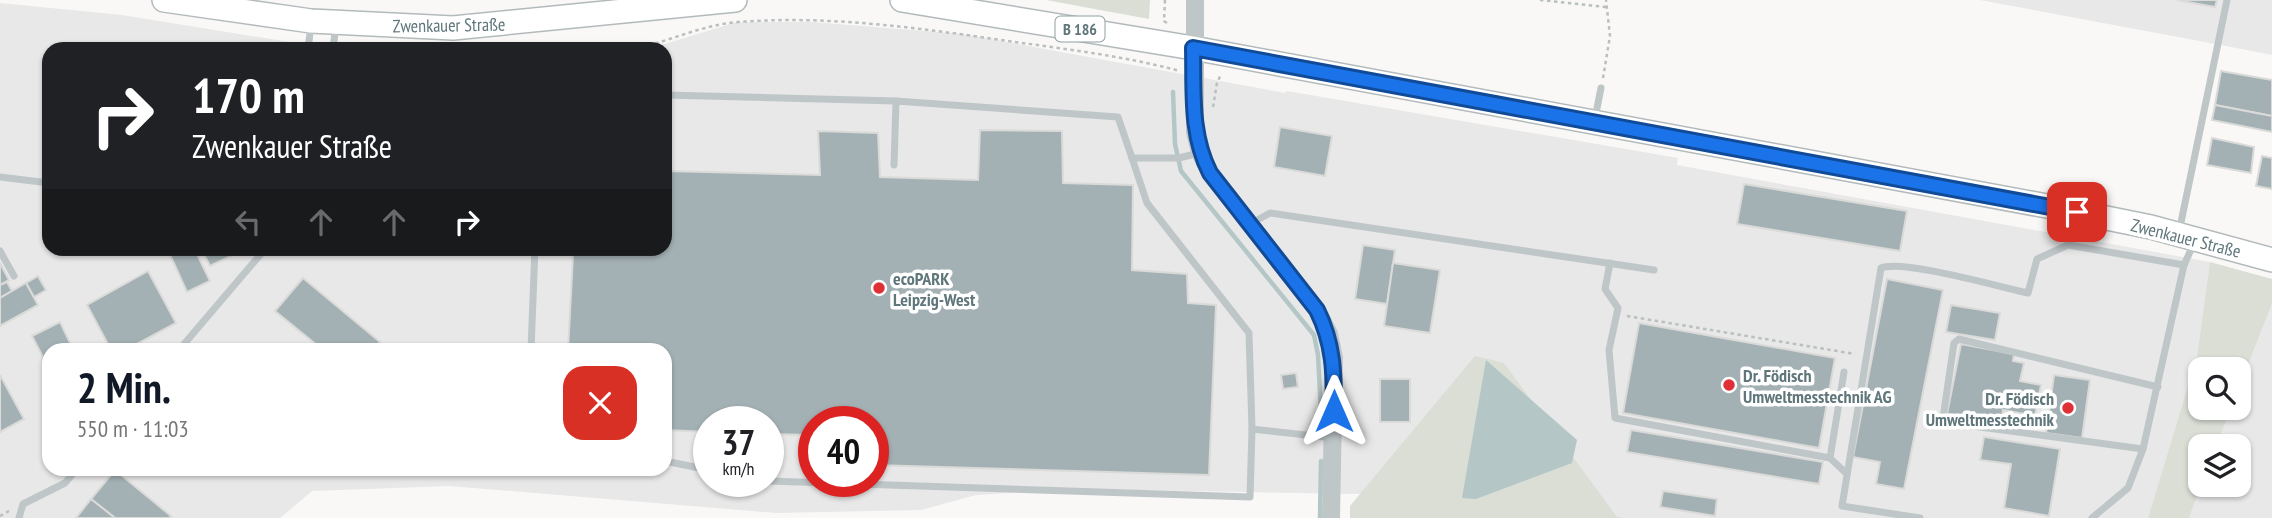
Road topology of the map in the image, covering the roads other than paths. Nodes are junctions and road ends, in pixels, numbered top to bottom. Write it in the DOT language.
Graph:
graph roads {
  1 [pos="164,0"];
  2 [pos="735,0"];
  3 [pos="902,0"];
  4 [pos="1195,0"];
  5 [pos="2227,0"];
  6 [pos="311,21"];
  7 [pos="336,23"];
  8 [pos="309,42"];
  9 [pos="334,42"];
  10 [pos="1193,48"];
  11 [pos="1601,88"];
  12 [pos="672,95"];
  13 [pos="895,101"];
  14 [pos="1594,124"];
  15 [pos="1199,152"];
  16 [pos="1132,158"];
  17 [pos="894,165"];
  18 [pos="0,177"];
  19 [pos="42,182"];
  20 [pos="1249,225"];
  21 [pos="2187,237"];
  22 [pos="0,251"];
  23 [pos="259,256"];
  24 [pos="535,256"];
  25 [pos="2272,260"];
  26 [pos="1610,263"];
  27 [pos="2185,265"];
  28 [pos="1654,270"];
  29 [pos="15,276"];
  30 [pos="185,343"];
  31 [pos="531,343"];
  32 [pos="1844,372"];
  33 [pos="2158,387"];
  34 [pos="1252,429"];
  35 [pos="1334,438"];
  36 [pos="2143,449"];
  37 [pos="1830,458"];
  38 [pos="672,462"];
  39 [pos="693,467"];
  40 [pos="1847,474"];
  41 [pos="71,476"];
  42 [pos="784,481"];
  43 [pos="19,518"];
  44 [pos="1331,518"];
  45 [pos="1920,518"];
  46 [pos="2092,518"];
  1 -- 6 [label="main road, Zwenkauer Straße"];
  2 -- 7 [label="main road, Zwenkauer Straße"];
  3 -- 10 [label="main road, Zwenkauer Straße / B 186"];
  4 -- 10 [label="street"];
  5 -- 21 [label="lane"];
  6 -- 7 [label="main road, Zwenkauer Straße"];
  6 -- 8 [label="lane"];
  7 -- 9 [label="lane"];
  10 -- 14 [label="main road, Zwenkauer Straße / B 186"];
  10 -- 15 [label="street"];
  11 -- 14 [label="lane"];
  12 -- 13 [label="lane"];
  13 -- 16 [label="lane"];
  13 -- 17 [label="lane"];
  14 -- 21 [label="main road, Zwenkauer Straße / B 186"];
  15 -- 16 [label="lane"];
  15 -- 20 [label="street"];
  16 -- 34 [label="lane"];
  18 -- 19 [label="lane"];
  20 -- 26 [label="lane"];
  20 -- 35 [label="street"];
  21 -- 25 [label="main road, Zwenkauer Straße / B 186"];
  21 -- 27 [label="lane"];
  22 -- 29 [label="lane"];
  23 -- 30 [label="lane"];
  24 -- 31 [label="lane"];
  26 -- 28 [label="lane"];
  26 -- 37 [label="lane"];
  27 -- 33 [label="lane"];
  27 -- 40 [label="lane"];
  32 -- 37 [label="lane"];
  33 -- 36 [label="lane"];
  33 -- 36 [label="lane"];
  34 -- 35 [label="lane"];
  34 -- 42 [label="lane"];
  35 -- 44 [label="street"];
  36 -- 46 [label="lane"];
  37 -- 40 [label="lane"];
  38 -- 39 [label="lane"];
  40 -- 45 [label="lane"];
  41 -- 43 [label="lane"];
}
